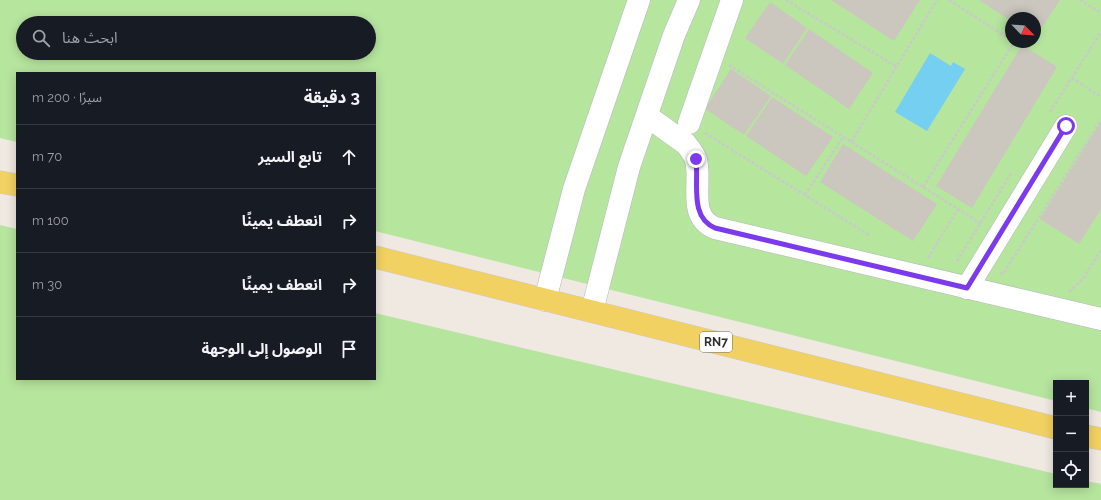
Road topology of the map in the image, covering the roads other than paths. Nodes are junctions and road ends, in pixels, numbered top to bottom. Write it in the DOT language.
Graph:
graph roads {
  1 [pos="639,0"];
  2 [pos="689,0"];
  3 [pos="732,0"];
  4 [pos="647,116"];
  5 [pos="689,123"];
  6 [pos="1066,126"];
  7 [pos="0,182"];
  8 [pos="16,184"];
  9 [pos="376,257"];
  10 [pos="973,279"];
  11 [pos="545,300"];
  12 [pos="592,311"];
  13 [pos="1101,319"];
  14 [pos="1053,427"];
  15 [pos="1089,437"];
  16 [pos="1101,439"];
  1 -- 11 [label="street"];
  2 -- 4 [label="street"];
  3 -- 5 [label="street"];
  4 -- 10 [label="street"];
  4 -- 12 [label="street"];
  6 -- 10 [label="street"];
  7 -- 8 [label="main road"];
  9 -- 11 [label="main road, RN7"];
  10 -- 13 [label="street"];
  11 -- 12 [label="main road, RN7"];
  12 -- 14 [label="main road, RN7"];
  15 -- 16 [label="main road"];
}
